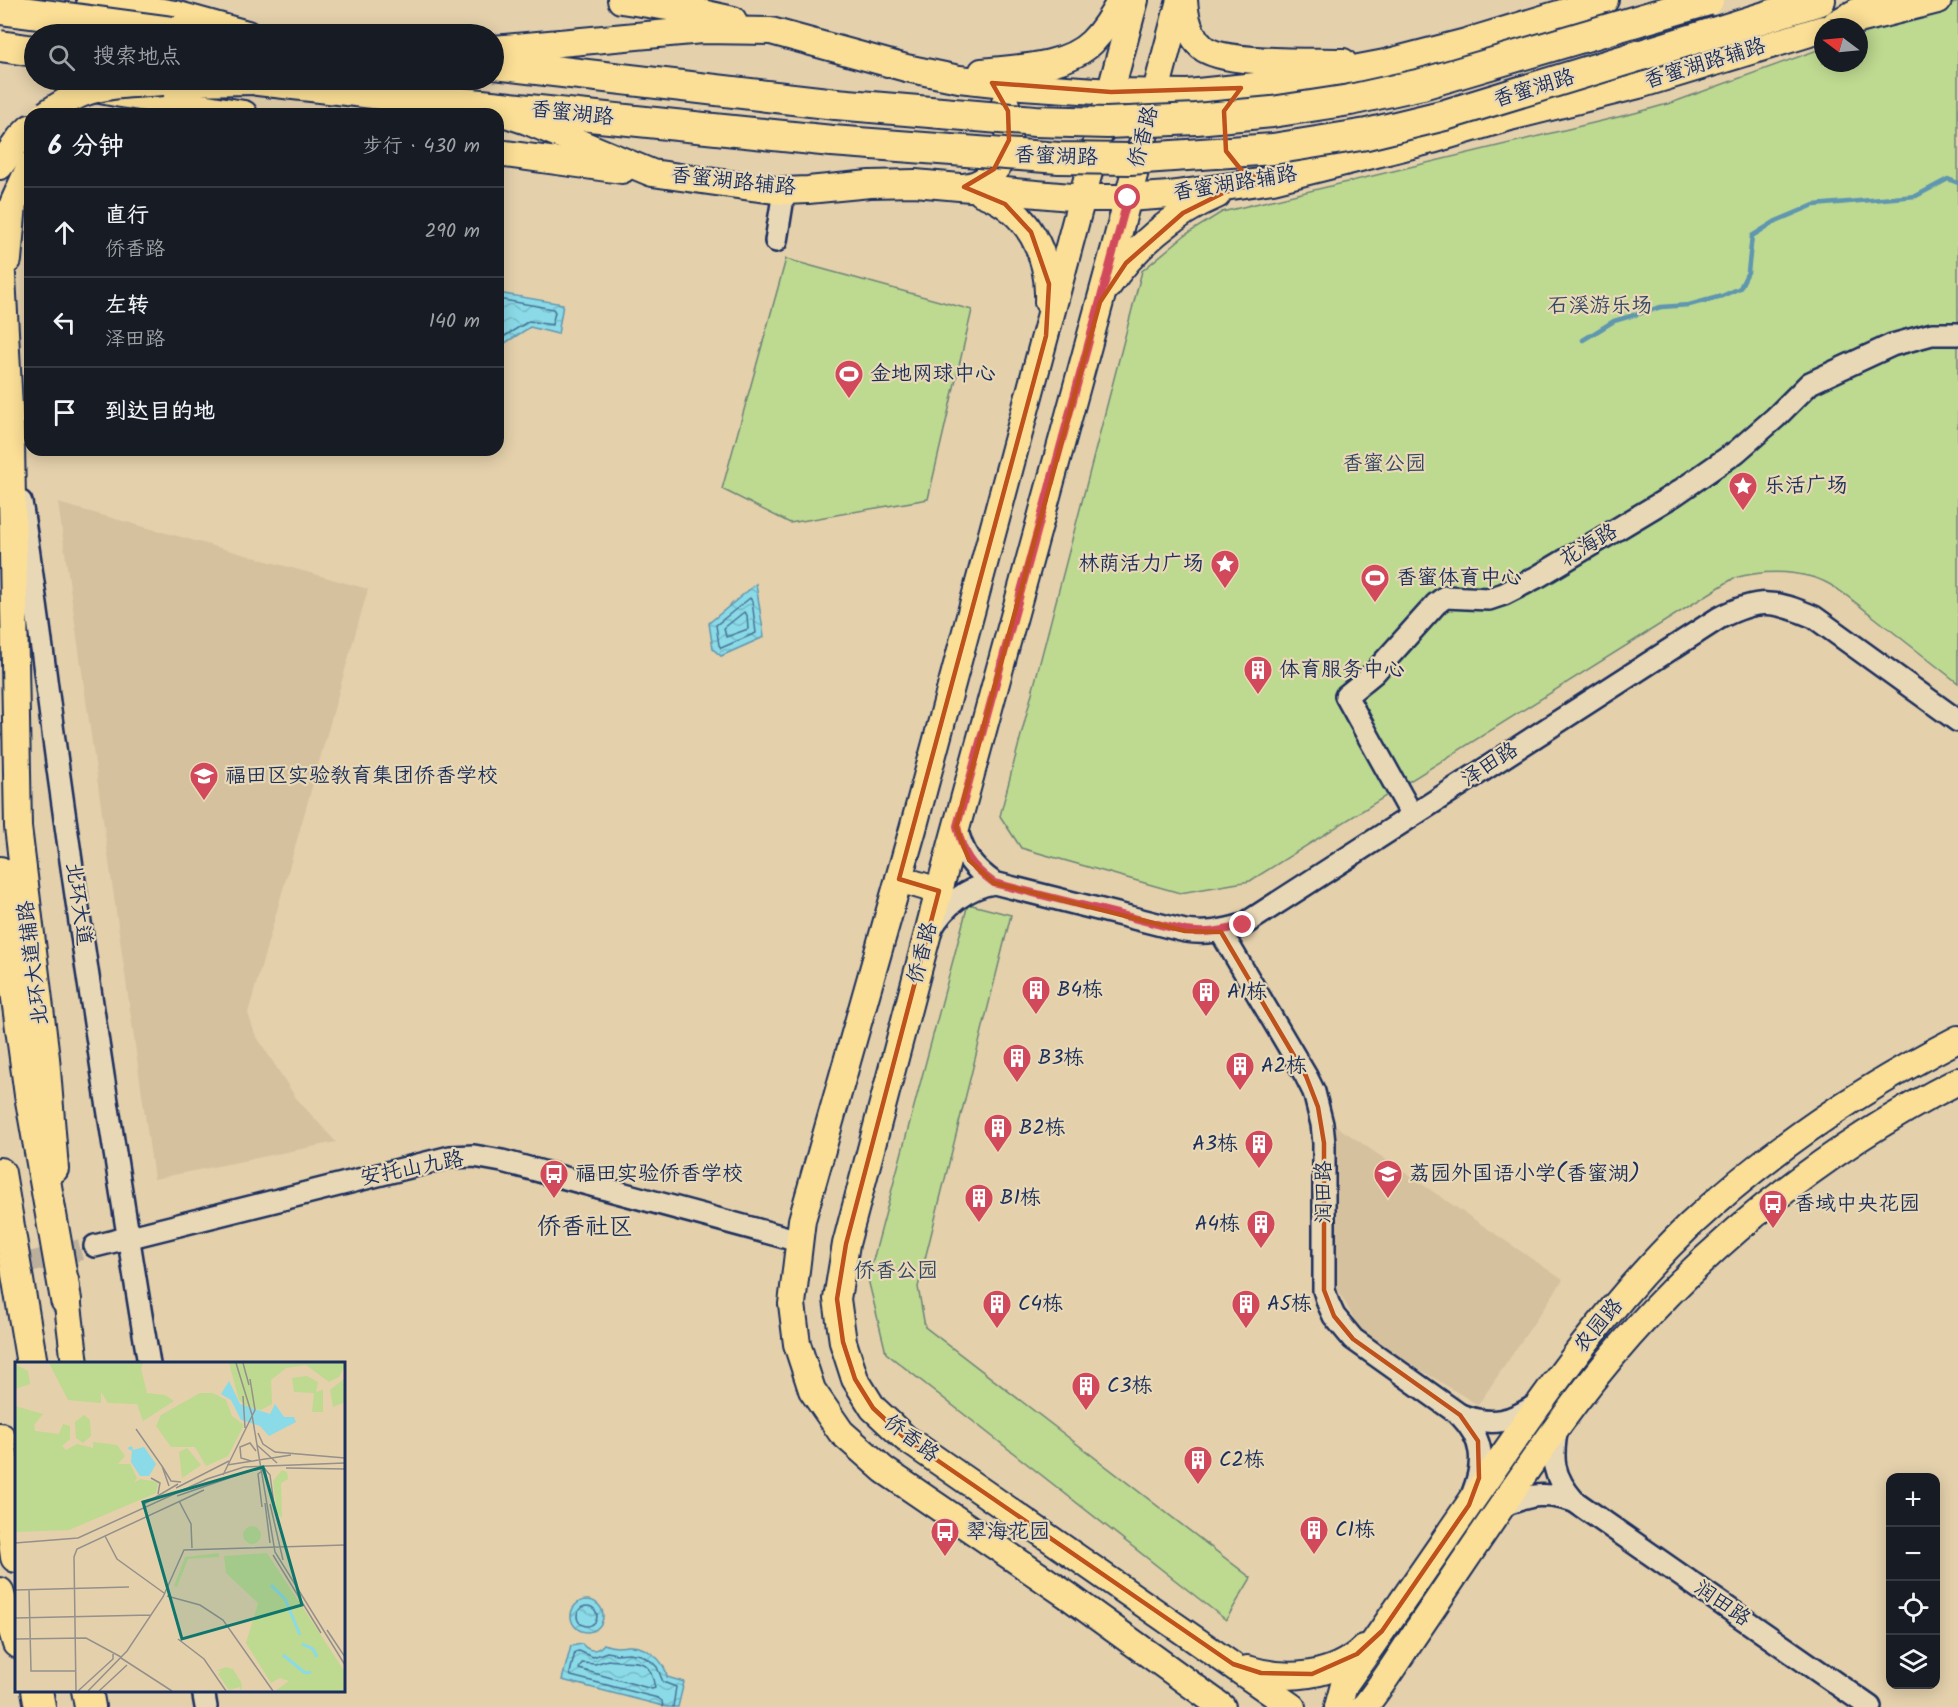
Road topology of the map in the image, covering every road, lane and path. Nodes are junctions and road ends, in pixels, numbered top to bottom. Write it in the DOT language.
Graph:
graph roads {
  1 [pos="7,0"];
  2 [pos="26,0"];
  3 [pos="90,0"];
  4 [pos="150,0"];
  5 [pos="621,0"];
  6 [pos="1121,0"];
  7 [pos="1135,0"];
  8 [pos="1182,0"];
  9 [pos="1604,0"];
  10 [pos="1708,0"];
  11 [pos="1820,0"];
  12 [pos="1883,0"];
  13 [pos="1938,0"];
  14 [pos="0,9"];
  15 [pos="1848,18"];
  16 [pos="1866,18"];
  17 [pos="24,24"];
  18 [pos="152,24"];
  19 [pos="172,24"];
  20 [pos="178,24"];
  21 [pos="771,31"];
  22 [pos="1814,32"];
  23 [pos="0,46"];
  24 [pos="504,48"];
  25 [pos="24,50"];
  26 [pos="0,51"];
  27 [pos="1385,63"];
  28 [pos="504,65"];
  29 [pos="947,77"];
  30 [pos="992,83"];
  31 [pos="1241,88"];
  32 [pos="97,90"];
  33 [pos="101,90"];
  34 [pos="351,90"];
  35 [pos="1111,92"];
  36 [pos="1156,92"];
  37 [pos="462,103"];
  38 [pos="186,105"];
  39 [pos="55,108"];
  40 [pos="164,108"];
  41 [pos="205,108"];
  42 [pos="480,108"];
  43 [pos="504,115"];
  44 [pos="24,134"];
  45 [pos="504,154"];
  46 [pos="0,166"];
  47 [pos="652,173"];
  48 [pos="24,179"];
  49 [pos="1265,181"];
  50 [pos="964,187"];
  51 [pos="784,191"];
  52 [pos="1082,198"];
  53 [pos="1128,198"];
  54 [pos="0,238"];
  55 [pos="776,241"];
  56 [pos="1100,302"];
  57 [pos="3,311"];
  58 [pos="1958,334"];
  59 [pos="1046,336"];
  60 [pos="11,445"];
  61 [pos="0,668"];
  62 [pos="1958,721"];
  63 [pos="1412,815"];
  64 [pos="18,827"];
  65 [pos="913,829"];
  66 [pos="955,833"];
  67 [pos="0,872"];
  68 [pos="1,878"];
  69 [pos="899,879"];
  70 [pos="994,883"];
  71 [pos="939,891"];
  72 [pos="1221,932"];
  73 [pos="927,936"];
  74 [pos="1958,1039"];
  75 [pos="1958,1081"];
  76 [pos="0,1173"];
  77 [pos="128,1237"];
  78 [pos="799,1240"];
  79 [pos="95,1246"];
  80 [pos="66,1300"];
  81 [pos="32,1362"];
  82 [pos="75,1362"];
  83 [pos="149,1362"];
  84 [pos="1539,1403"];
  85 [pos="1460,1415"];
  86 [pos="1557,1427"];
  87 [pos="0,1438"];
  88 [pos="0,1475"];
  89 [pos="1574,1501"];
  90 [pos="1469,1505"];
  91 [pos="1502,1506"];
  92 [pos="10,1516"];
  93 [pos="15,1550"];
  94 [pos="0,1591"];
  95 [pos="1382,1631"];
  96 [pos="15,1641"];
  97 [pos="1407,1646"];
  98 [pos="1233,1664"];
  99 [pos="87,1692"];
  100 [pos="203,1692"];
  101 [pos="1205,1699"];
  102 [pos="90,1707"];
  103 [pos="206,1707"];
  104 [pos="1222,1707"];
  105 [pos="1292,1707"];
  106 [pos="1338,1707"];
  107 [pos="1364,1707"];
  108 [pos="1387,1707"];
  109 [pos="1870,1707"];
  1 -- 26 [label="main road"];
  2 -- 17 [label="main road"];
  3 -- 19 [label="main road"];
  4 -- 20 [label="main road"];
  5 -- 21 [label="main road"];
  6 -- 29 [label="main road"];
  7 -- 35 [label="main road, 侨香路"];
  8 -- 27 [label="main road"];
  8 -- 36 [label="main road, 侨香路"];
  9 -- 27 [label="main road"];
  10 -- 28 [label="highway, 香蜜湖路, bridge"];
  11 -- 37 [label="highway, 香蜜湖路, bridge"];
  12 -- 15 [label="highway"];
  13 -- 16 [label="main road, 香蜜湖路辅路"];
  14 -- 18 [label="highway, bridge"];
  21 -- 24 [label="main road"];
  21 -- 29 [label="main road"];
  22 -- 49 [label="main road, 香蜜湖路辅路"];
  23 -- 25 [label="highway, bridge"];
  27 -- 31 [label="main road"];
  29 -- 30 [label="main road"];
  30 -- 35 [label="main road"];
  30 -- 50 [label="main road"];
  31 -- 36 [label="main road"];
  31 -- 49 [label="main road"];
  32 -- 39 [label="main road, bridge"];
  33 -- 38 [label="main road"];
  34 -- 37 [label="highway, 香蜜湖路"];
  35 -- 36 [label="main road"];
  35 -- 52 [label="main road, 侨香路"];
  36 -- 53 [label="main road, 侨香路"];
  37 -- 42 [label="main road, 香蜜湖路辅路"];
  38 -- 40 [label="main road"];
  38 -- 41 [label="main road"];
  43 -- 47 [label="main road, 香蜜湖路辅路"];
  44 -- 46 [label="main road"];
  45 -- 47 [label="main road"];
  47 -- 51 [label="main road, 香蜜湖路辅路"];
  48 -- 57 [label="main road"];
  49 -- 53 [label="main road, 香蜜湖路辅路"];
  49 -- 56 [label="main road"];
  50 -- 51 [label="main road, 香蜜湖路辅路"];
  50 -- 52 [label="main road, 香蜜湖路辅路"];
  50 -- 59 [label="main road"];
  51 -- 55 [label="street"];
  52 -- 53 [label="main road, 香蜜湖路辅路"];
  52 -- 59 [label="main road, 侨香路"];
  53 -- 56 [label="main road, 侨香路"];
  54 -- 57 [label="main road, 北环大道辅路"];
  56 -- 66 [label="main road, 侨香路"];
  57 -- 60 [label="main road, 北环大道辅路"];
  58 -- 63 [label="street, 花海路"];
  59 -- 65 [label="main road, 侨香路"];
  60 -- 64 [label="main road, 北环大道辅路"];
  60 -- 77 [label="street, 北环大道"];
  61 -- 64 [label="main road"];
  62 -- 63 [label="street, 泽田路"];
  63 -- 72 [label="street, 泽田路"];
  64 -- 80 [label="main road, 北环大道辅路"];
  65 -- 66 [label="main road"];
  65 -- 69 [label="main road, 侨香路"];
  66 -- 70 [label="street, 泽田路"];
  66 -- 71 [label="main road, 侨香路"];
  67 -- 68 [label="highway"];
  68 -- 80 [label="highway"];
  69 -- 71 [label="main road"];
  69 -- 78 [label="main road, 侨香路"];
  70 -- 72 [label="street, 泽田路"];
  70 -- 73 [label="street"];
  71 -- 73 [label="main road, 侨香路"];
  72 -- 85 [label="street, 润田路"];
  73 -- 98 [label="main road, 侨香路"];
  74 -- 84 [label="main road, 农园路"];
  75 -- 86 [label="main road, 农园路"];
  76 -- 81 [label="highway"];
  77 -- 78 [label="street, 安托山九路"];
  77 -- 79 [label="street, 安托山九路"];
  77 -- 83 [label="street, 北环大道"];
  78 -- 101 [label="main road, 侨香路"];
  80 -- 82 [label="main road, 北环大道辅路"];
  84 -- 85 [label="street, 润田路"];
  84 -- 90 [label="main road, 农园路"];
  85 -- 90 [label="street, 润田路"];
  86 -- 89 [label="street, 润田路"];
  86 -- 91 [label="main road, 农园路"];
  87 -- 92 [label="highway"];
  88 -- 92 [label="highway"];
  89 -- 91 [label="street, 润田路"];
  89 -- 109 [label="street, 润田路"];
  90 -- 95 [label="main road, 农园路"];
  91 -- 97 [label="main road, 农园路"];
  92 -- 93 [label="highway"];
  94 -- 96 [label="main road"];
  95 -- 98 [label="main road"];
  95 -- 106 [label="main road, 农园路"];
  97 -- 107 [label="main road, 农园路"];
  97 -- 108 [label="main road"];
  98 -- 105 [label="main road, 侨香路"];
  99 -- 102 [label="highway"];
  100 -- 103 [label="street"];
  101 -- 104 [label="main road, 侨香路"];
}
